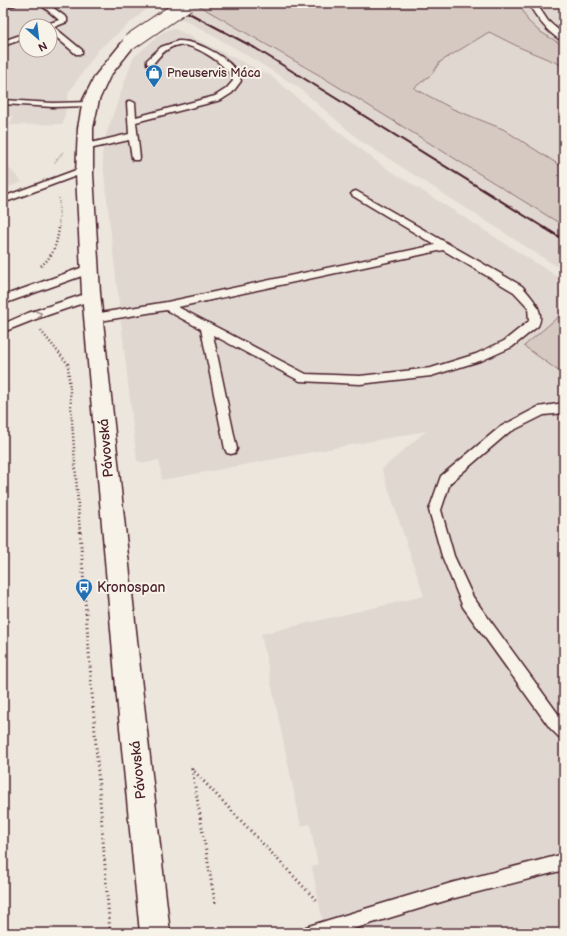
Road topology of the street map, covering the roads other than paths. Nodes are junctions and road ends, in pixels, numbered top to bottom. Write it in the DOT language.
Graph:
graph roads {
  1 [pos="12,3"];
  2 [pos="43,3"];
  3 [pos="187,3"];
  4 [pos="532,3"];
  5 [pos="3,6"];
  6 [pos="58,23"];
  7 [pos="58,34"];
  8 [pos="18,38"];
  9 [pos="564,39"];
  10 [pos="3,44"];
  11 [pos="79,52"];
  12 [pos="150,62"];
  13 [pos="3,102"];
  14 [pos="131,103"];
  15 [pos="90,104"];
  16 [pos="132,121"];
  17 [pos="133,136"];
  18 [pos="85,147"];
  19 [pos="136,158"];
  20 [pos="84,170"];
  21 [pos="356,194"];
  22 [pos="3,200"];
  23 [pos="445,246"];
  24 [pos="89,269"];
  25 [pos="3,300"];
  26 [pos="168,306"];
  27 [pos="92,307"];
  28 [pos="206,326"];
  29 [pos="3,328"];
  30 [pos="564,408"];
  31 [pos="231,449"];
  32 [pos="564,732"];
  33 [pos="564,862"];
  34 [pos="155,933"];
  35 [pos="312,933"];
  1 -- 5 [label="lane"];
  2 -- 6 [label="lane"];
  3 -- 15 [label="street, Pávovská, bridge"];
  4 -- 9 [label="lane"];
  7 -- 11 [label="lane"];
  8 -- 10 [label="lane"];
  12 -- 16 [label="lane"];
  13 -- 15 [label="lane"];
  14 -- 16 [label="lane"];
  15 -- 18 [label="street, Pávovská"];
  16 -- 17 [label="lane"];
  17 -- 18 [label="lane"];
  17 -- 19 [label="lane"];
  18 -- 20 [label="street, Pávovská"];
  20 -- 22 [label="lane"];
  20 -- 24 [label="street, Pávovská"];
  21 -- 23 [label="lane"];
  23 -- 26 [label="lane"];
  23 -- 28 [label="lane"];
  24 -- 25 [label="lane"];
  24 -- 27 [label="street, Pávovská"];
  26 -- 27 [label="lane"];
  26 -- 28 [label="lane"];
  29 -- 27 [label="lane, one-way"];
  27 -- 34 [label="street, Pávovská"];
  28 -- 31 [label="lane"];
  30 -- 32 [label="lane"];
  33 -- 35 [label="lane"];
}
